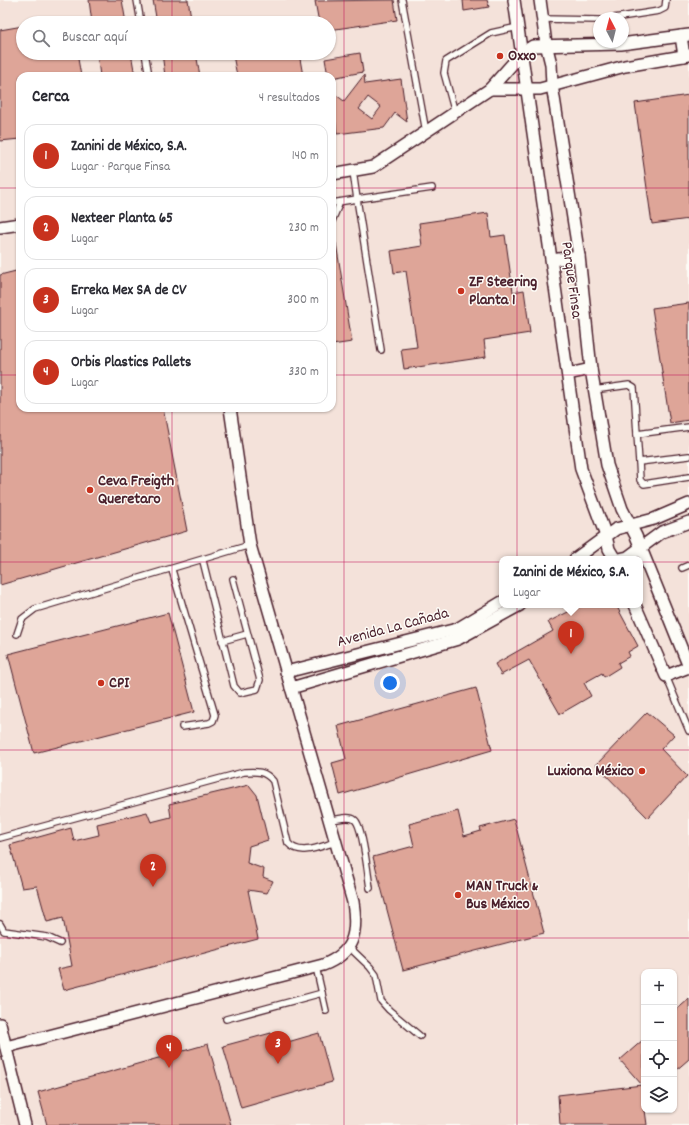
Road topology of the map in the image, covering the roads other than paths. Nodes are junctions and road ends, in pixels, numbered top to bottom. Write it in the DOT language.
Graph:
graph roads {
  1 [pos="137,0"];
  2 [pos="402,0"];
  3 [pos="514,0"];
  4 [pos="540,0"];
  5 [pos="666,0"];
  6 [pos="140,16"];
  7 [pos="629,16"];
  8 [pos="543,18"];
  9 [pos="593,20"];
  10 [pos="518,27"];
  11 [pos="685,35"];
  12 [pos="546,44"];
  13 [pos="522,53"];
  14 [pos="686,56"];
  15 [pos="147,60"];
  16 [pos="148,72"];
  17 [pos="552,85"];
  18 [pos="490,89"];
  19 [pos="527,89"];
  20 [pos="455,112"];
  21 [pos="426,132"];
  22 [pos="353,171"];
  23 [pos="336,173"];
  24 [pos="432,188"];
  25 [pos="357,199"];
  26 [pos="340,202"];
  27 [pos="336,203"];
  28 [pos="336,212"];
  29 [pos="16,225"];
  30 [pos="0,227"];
  31 [pos="578,256"];
  32 [pos="552,260"];
  33 [pos="381,350"];
  34 [pos="590,369"];
  35 [pos="568,374"];
  36 [pos="594,390"];
  37 [pos="231,412"];
  38 [pos="689,427"];
  39 [pos="637,434"];
  40 [pos="689,456"];
  41 [pos="639,462"];
  42 [pos="689,477"];
  43 [pos="689,504"];
  44 [pos="689,522"];
  45 [pos="630,525"];
  46 [pos="606,536"];
  47 [pos="250,545"];
  48 [pos="640,549"];
  49 [pos="580,556"];
  50 [pos="613,556"];
  51 [pos="630,556"];
  52 [pos="643,556"];
  53 [pos="643,556"];
  54 [pos="202,561"];
  55 [pos="689,565"];
  56 [pos="682,568"];
  57 [pos="172,570"];
  58 [pos="233,579"];
  59 [pos="499,604"];
  60 [pos="515,608"];
  61 [pos="636,608"];
  62 [pos="17,634"];
  63 [pos="248,634"];
  64 [pos="222,641"];
  65 [pos="689,667"];
  66 [pos="286,672"];
  67 [pos="666,676"];
  68 [pos="291,688"];
  69 [pos="182,727"];
  70 [pos="689,731"];
  71 [pos="330,820"];
  72 [pos="0,838"];
  73 [pos="336,842"];
  74 [pos="370,888"];
  75 [pos="0,924"];
  76 [pos="60,944"];
  77 [pos="348,946"];
  78 [pos="316,967"];
  79 [pos="322,993"];
  80 [pos="326,1011"];
  81 [pos="226,1019"];
  82 [pos="0,1024"];
  83 [pos="420,1036"];
  84 [pos="6,1047"];
  85 [pos="25,1125"];
  1 -- 6 [label="lane"];
  2 -- 21 [label="lane"];
  3 -- 10 [label="street, Parque Finsa"];
  4 -- 8 [label="street"];
  5 -- 7 [label="lane"];
  8 -- 9 [label="lane"];
  8 -- 12 [label="street"];
  10 -- 13 [label="street, Parque Finsa"];
  10 -- 20 [label="lane"];
  11 -- 12 [label="street"];
  11 -- 14 [label="street"];
  12 -- 13 [label="street"];
  12 -- 17 [label="street"];
  13 -- 18 [label="street"];
  13 -- 19 [label="street, Parque Finsa"];
  14 -- 17 [label="street"];
  15 -- 16 [label="lane"];
  17 -- 19 [label="street"];
  17 -- 31 [label="street"];
  18 -- 19 [label="street"];
  18 -- 20 [label="street"];
  19 -- 32 [label="street, Parque Finsa"];
  20 -- 21 [label="street"];
  21 -- 22 [label="street"];
  22 -- 23 [label="street"];
  22 -- 25 [label="lane"];
  24 -- 25 [label="lane"];
  25 -- 26 [label="lane"];
  25 -- 33 [label="lane"];
  26 -- 27 [label="lane"];
  26 -- 28 [label="lane"];
  29 -- 30 [label="street"];
  31 -- 32 [label="street"];
  31 -- 34 [label="street"];
  32 -- 35 [label="street, Parque Finsa"];
  34 -- 35 [label="street"];
  34 -- 36 [label="street"];
  35 -- 46 [label="street, Parque Finsa"];
  36 -- 39 [label="lane"];
  36 -- 45 [label="street"];
  37 -- 47 [label="street"];
  38 -- 39 [label="lane"];
  39 -- 41 [label="lane"];
  40 -- 41 [label="lane"];
  41 -- 42 [label="lane"];
  43 -- 45 [label="street"];
  44 -- 48 [label="street"];
  45 -- 46 [label="street"];
  45 -- 48 [label="street"];
  46 -- 49 [label="street"];
  46 -- 50 [label="street, Parque Finsa"];
  47 -- 54 [label="lane"];
  47 -- 66 [label="street"];
  48 -- 51 [label="street"];
  48 -- 53 [label="street"];
  52 -- 65 [label="street"];
  54 -- 57 [label="lane"];
  54 -- 64 [label="lane"];
  55 -- 56 [label="lane"];
  57 -- 62 [label="lane"];
  57 -- 69 [label="lane"];
  58 -- 63 [label="lane"];
  59 -- 66 [label="street, Avenida La Cañada"];
  60 -- 68 [label="street"];
  61 -- 67 [label="street"];
  63 -- 64 [label="lane"];
  63 -- 64 [label="lane"];
  65 -- 67 [label="street"];
  66 -- 68 [label="street"];
  67 -- 70 [label="lane"];
  68 -- 71 [label="street"];
  71 -- 73 [label="street"];
  71 -- 74 [label="lane"];
  72 -- 73 [label="lane"];
  73 -- 77 [label="street"];
  75 -- 76 [label="lane"];
  77 -- 78 [label="street"];
  77 -- 83 [label="lane"];
  78 -- 79 [label="lane"];
  78 -- 84 [label="street"];
  79 -- 80 [label="lane"];
  79 -- 81 [label="lane"];
  82 -- 84 [label="street"];
  84 -- 85 [label="street"];
}
